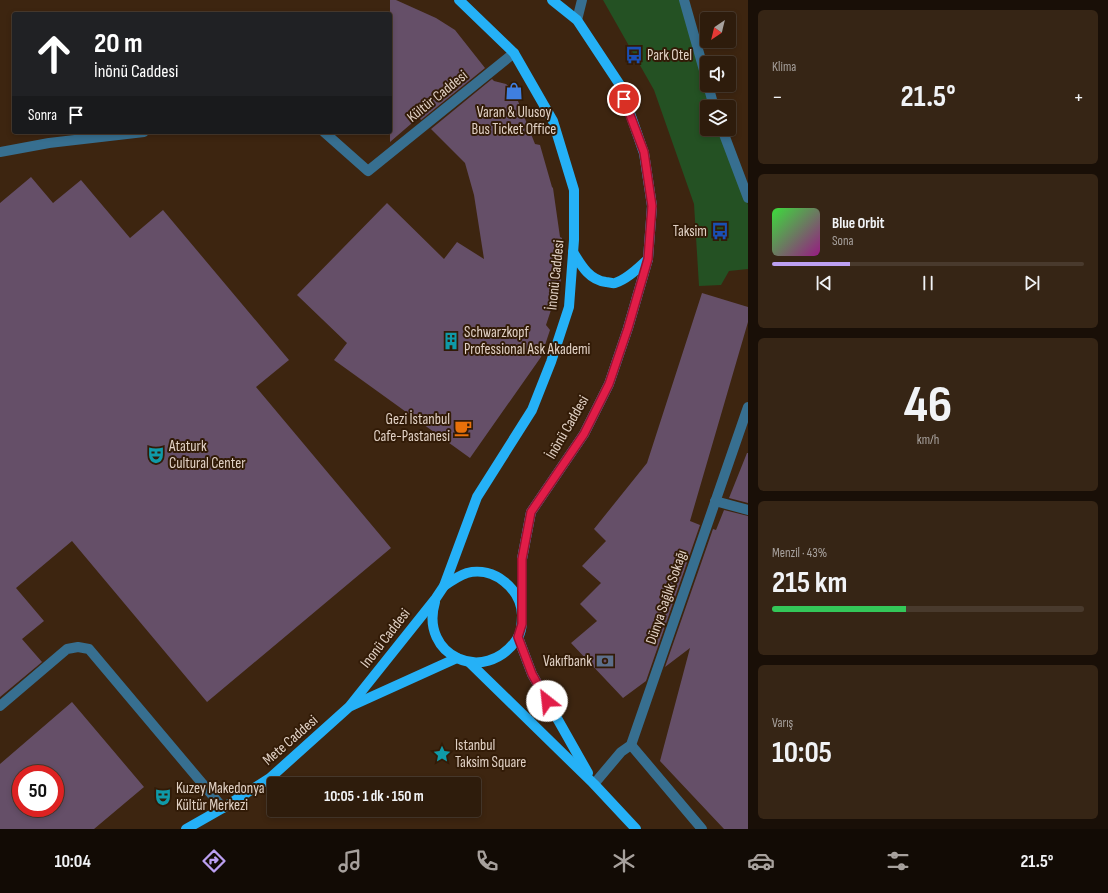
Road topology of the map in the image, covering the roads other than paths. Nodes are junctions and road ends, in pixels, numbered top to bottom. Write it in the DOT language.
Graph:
graph roads {
  1 [pos="459,0"];
  2 [pos="552,0"];
  3 [pos="582,0"];
  4 [pos="684,0"];
  5 [pos="577,20"];
  6 [pos="514,53"];
  7 [pos="700,56"];
  8 [pos="127,134"];
  9 [pos="326,134"];
  10 [pos="725,136"];
  11 [pos="0,152"];
  12 [pos="748,198"];
  13 [pos="573,252"];
  14 [pos="648,259"];
  15 [pos="748,407"];
  16 [pos="715,501"];
  17 [pos="748,510"];
  18 [pos="444,586"];
  19 [pos="436,598"];
  20 [pos="522,610"];
  21 [pos="518,637"];
  22 [pos="457,658"];
  23 [pos="470,663"];
  24 [pos="0,706"];
  25 [pos="349,707"];
  26 [pos="631,745"];
  27 [pos="594,784"];
  28 [pos="223,808"];
  29 [pos="186,829"];
  30 [pos="636,829"];
  31 [pos="702,829"];
  1 -- 6 [label="main road, İnonü Caddesi"];
  2 -- 5 [label="main road, İnönü Caddesi"];
  3 -- 5 [label="street"];
  4 -- 7 [label="street"];
  5 -- 14 [label="main road, İnönü Caddesi"];
  6 -- 9 [label="street, Kültür Caddesi"];
  6 -- 13 [label="main road, İnonü Caddesi"];
  8 -- 11 [label="street"];
  10 -- 12 [label="street"];
  13 -- 14 [label="main road"];
  13 -- 18 [label="main road, İnonü Caddesi"];
  14 -- 20 [label="main road, İnönü Caddesi"];
  15 -- 16 [label="street, Dünya Sağlık Sokağı"];
  16 -- 17 [label="street"];
  16 -- 26 [label="street, Dünya Sağlık Sokağı"];
  18 -- 19 [label="main road, Inonü Caddesi"];
  18 -- 20 [label="main road"];
  19 -- 22 [label="main road"];
  19 -- 25 [label="main road, Inonü Caddesi"];
  20 -- 21 [label="main road"];
  21 -- 23 [label="main road"];
  21 -- 27 [label="main road"];
  22 -- 23 [label="main road"];
  22 -- 25 [label="main road"];
  23 -- 27 [label="main road"];
  24 -- 28 [label="street"];
  25 -- 28 [label="main road, Mete Caddesi"];
  26 -- 27 [label="street"];
  26 -- 31 [label="street"];
  27 -- 30 [label="main road"];
  28 -- 29 [label="main road, Mete Caddesi"];
}
